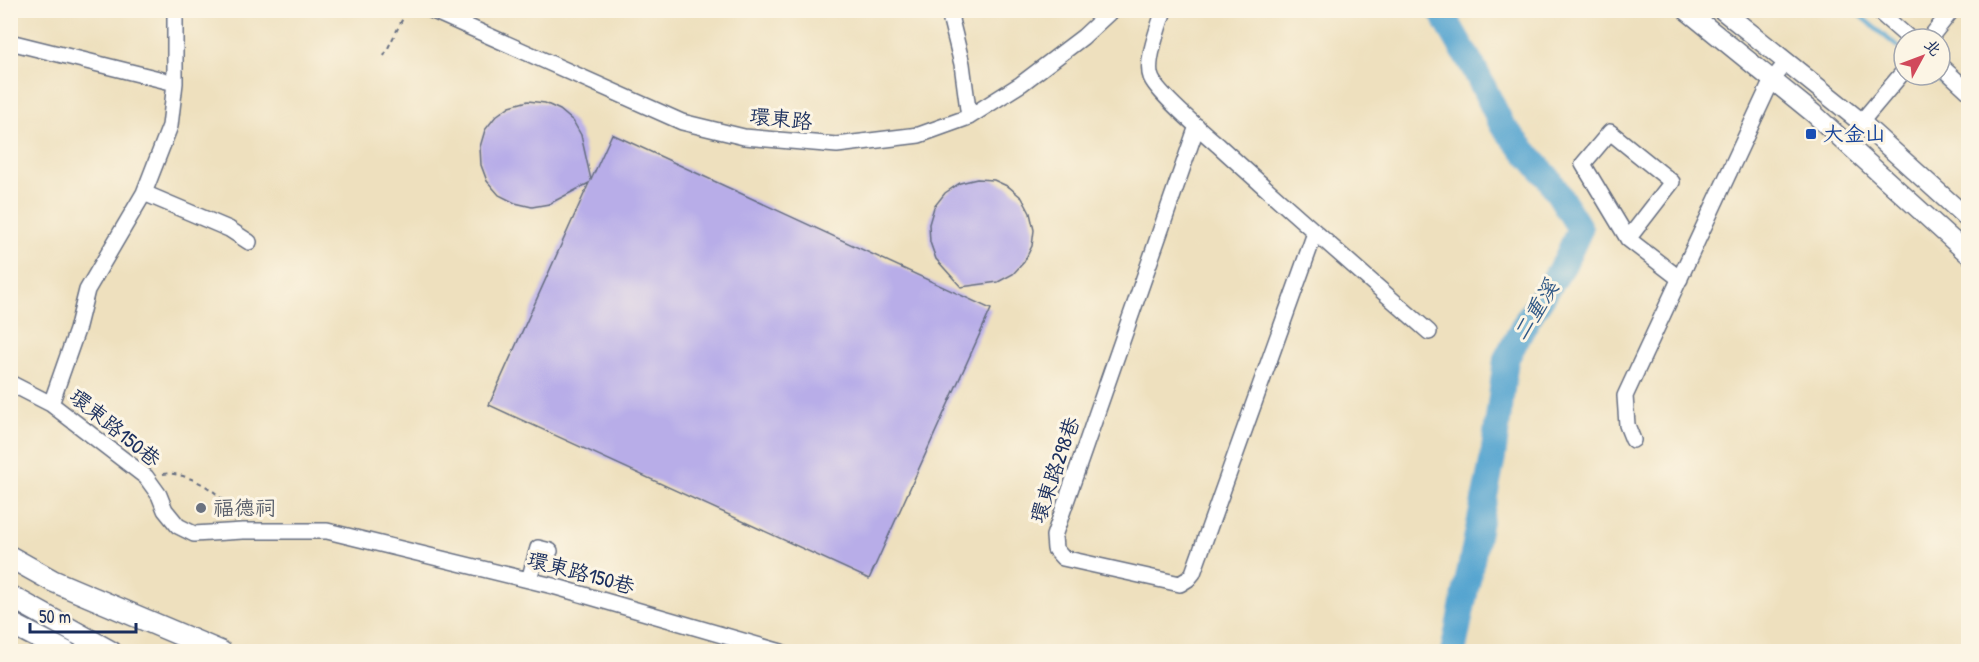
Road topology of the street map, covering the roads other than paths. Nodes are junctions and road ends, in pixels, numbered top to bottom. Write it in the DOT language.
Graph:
graph roads {
  1 [pos="175,10"];
  2 [pos="431,10"];
  3 [pos="953,10"];
  4 [pos="1112,10"];
  5 [pos="1164,10"];
  6 [pos="1686,10"];
  7 [pos="1722,10"];
  8 [pos="1877,10"];
  9 [pos="1952,10"];
  10 [pos="1896,27"];
  11 [pos="1939,27"];
  12 [pos="10,42"];
  13 [pos="1787,62"];
  14 [pos="1952,76"];
  15 [pos="1772,80"];
  16 [pos="175,83"];
  17 [pos="1892,85"];
  18 [pos="1968,91"];
  19 [pos="969,117"];
  20 [pos="1861,122"];
  21 [pos="1197,126"];
  22 [pos="1918,173"];
  23 [pos="1900,192"];
  24 [pos="144,193"];
  25 [pos="1968,219"];
  26 [pos="1315,233"];
  27 [pos="1628,238"];
  28 [pos="249,242"];
  29 [pos="1968,254"];
  30 [pos="1680,279"];
  31 [pos="1429,332"];
  32 [pos="10,383"];
  33 [pos="51,404"];
  34 [pos="1633,440"];
  35 [pos="550,551"];
  36 [pos="10,557"];
  37 [pos="529,580"];
  38 [pos="10,596"];
  39 [pos="10,623"];
  40 [pos="742,646"];
  41 [pos="66,651"];
  42 [pos="111,651"];
  43 [pos="220,651"];
  44 [pos="781,651"];
  1 -- 16 [label="street, 環東路150巷"];
  2 -- 19 [label="street, 環東路"];
  3 -- 19 [label="street"];
  4 -- 19 [label="street, 環東路"];
  5 -- 21 [label="street"];
  6 -- 15 [label="main road"];
  7 -- 13 [label="main road"];
  8 -- 10 [label="street"];
  9 -- 11 [label="street"];
  12 -- 16 [label="street"];
  13 -- 15 [label="street"];
  13 -- 20 [label="main road"];
  14 -- 18 [label="street"];
  15 -- 23 [label="main road"];
  15 -- 30 [label="street"];
  16 -- 24 [label="street, 環東路150巷"];
  17 -- 20 [label="street"];
  20 -- 22 [label="main road"];
  21 -- 26 [label="street"];
  21 -- 26 [label="street, 環東路298巷"];
  22 -- 23 [label="main road"];
  22 -- 25 [label="main road"];
  23 -- 29 [label="main road"];
  24 -- 28 [label="street"];
  24 -- 33 [label="street, 環東路150巷"];
  26 -- 31 [label="street"];
  27 -- 27 [label="street"];
  27 -- 30 [label="street"];
  30 -- 34 [label="street"];
  32 -- 33 [label="street"];
  33 -- 37 [label="street, 環東路150巷"];
  35 -- 37 [label="street"];
  36 -- 43 [label="highway"];
  37 -- 40 [label="street, 環東路150巷"];
  38 -- 42 [label="highway"];
  39 -- 41 [label="highway"];
  40 -- 44 [label="street, 環東路150巷"];
}
